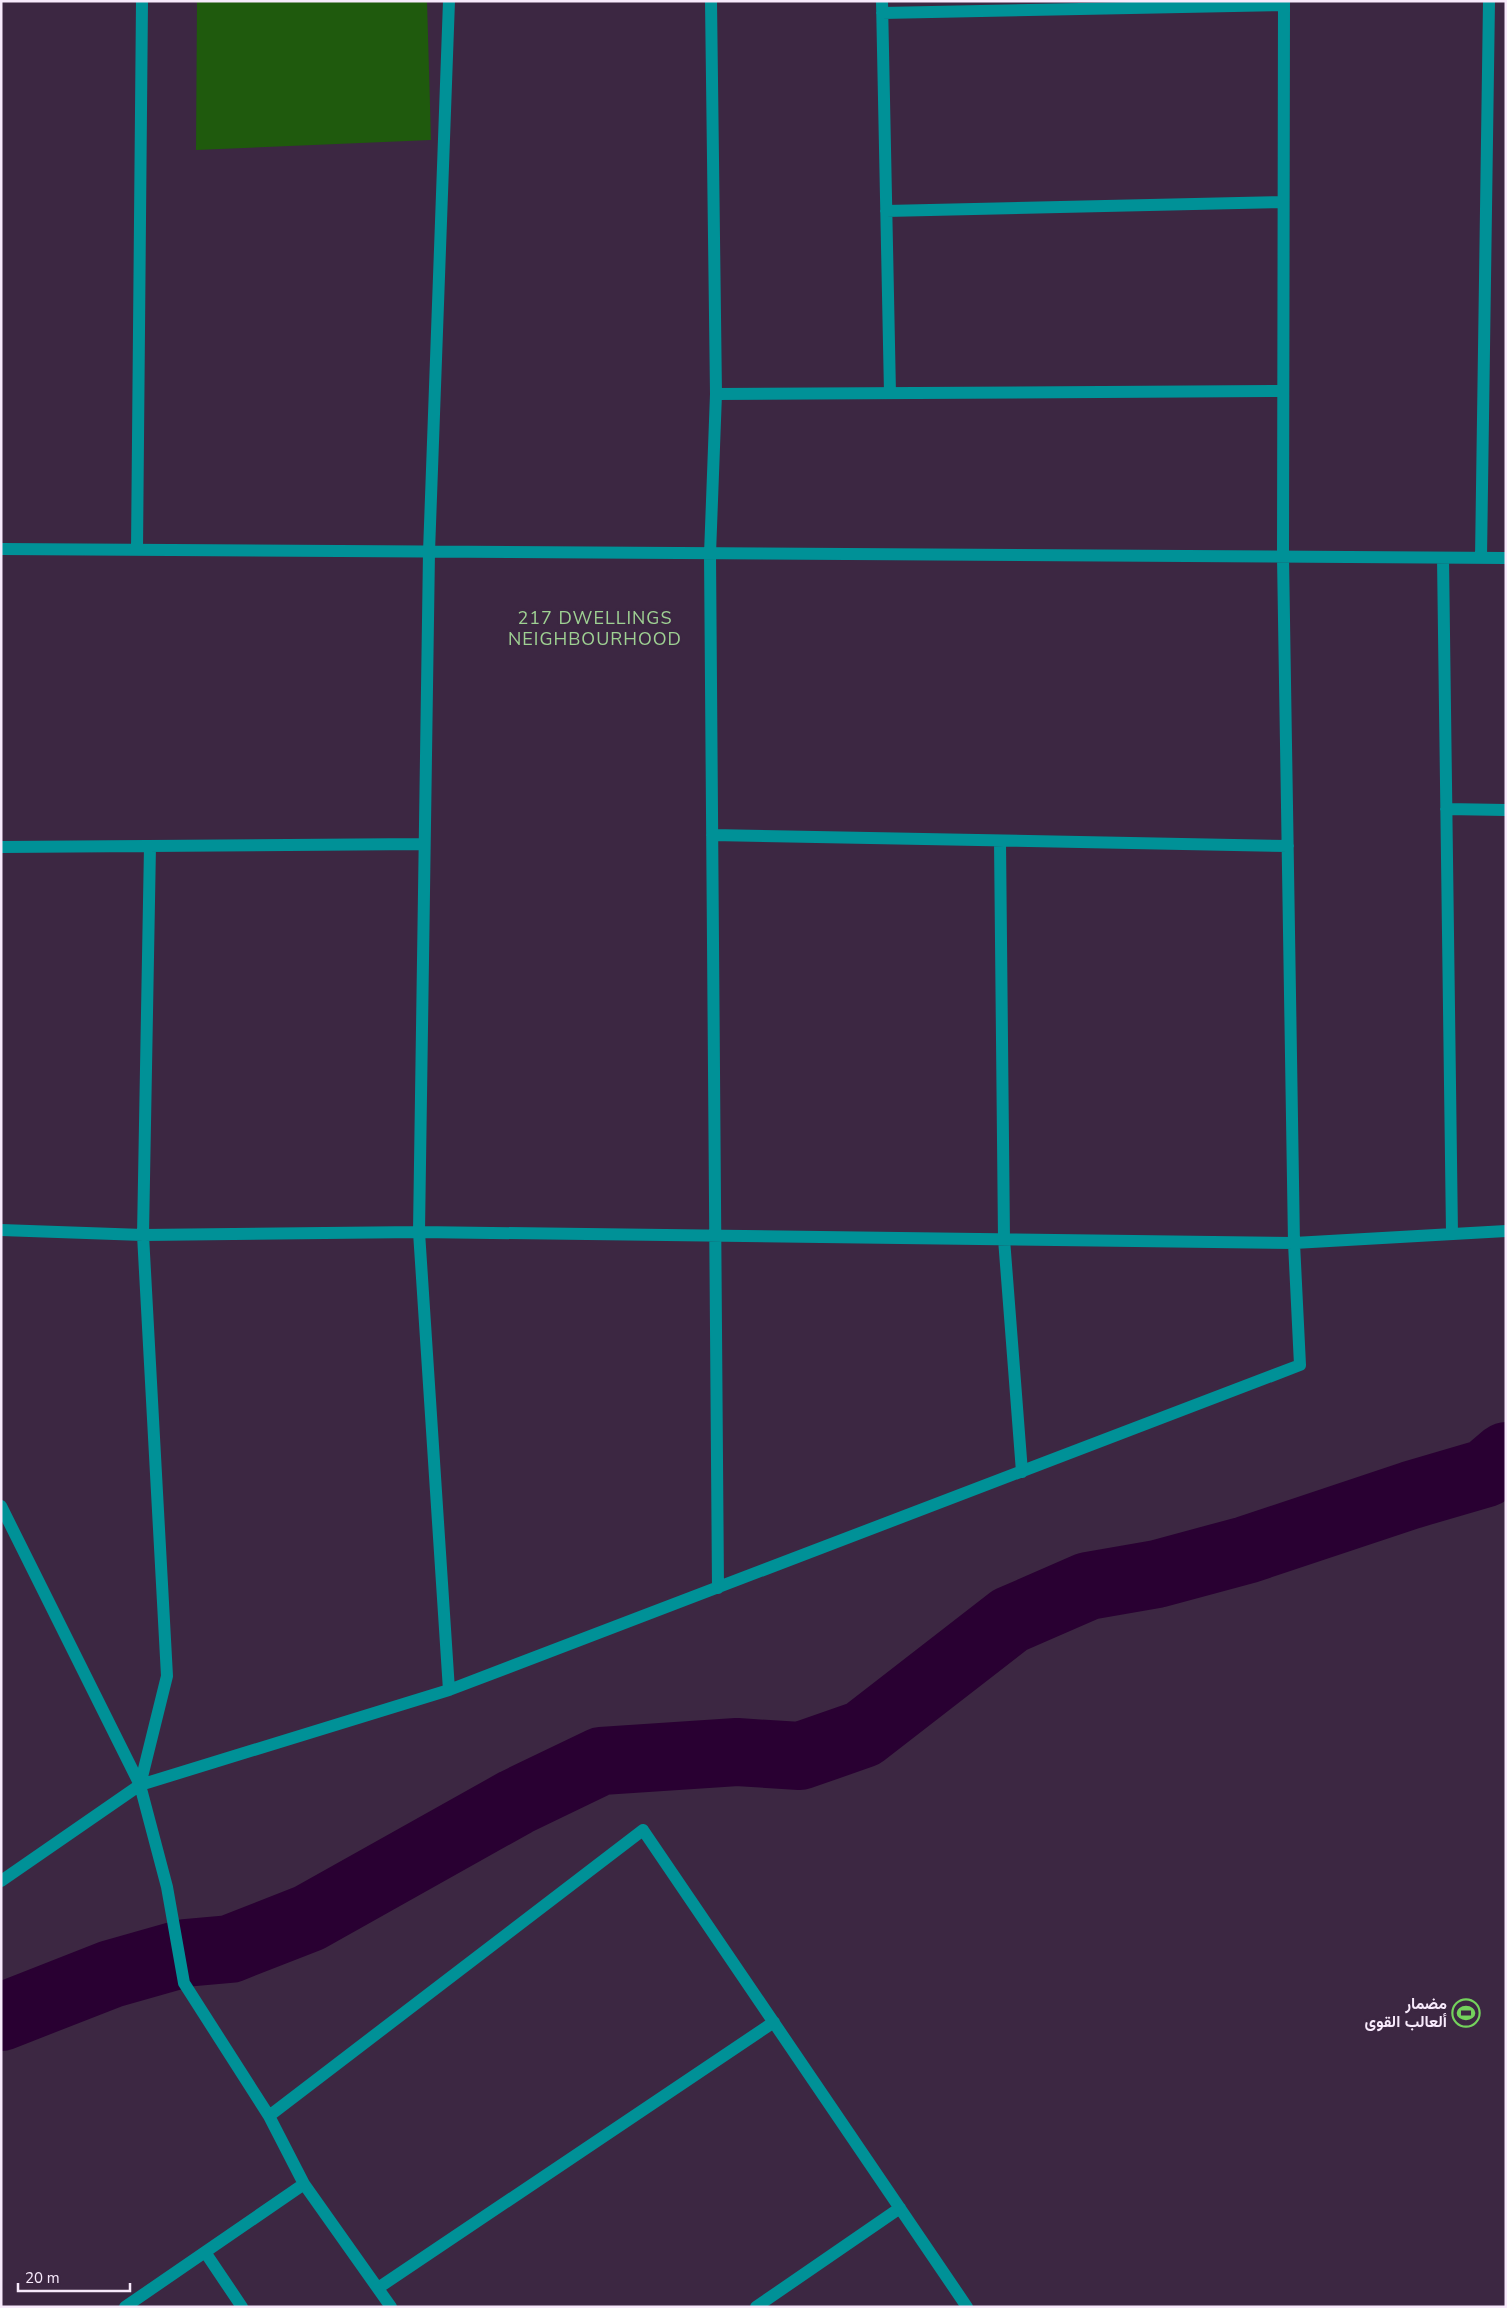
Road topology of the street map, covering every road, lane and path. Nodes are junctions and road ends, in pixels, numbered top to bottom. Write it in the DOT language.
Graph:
graph roads {
  1 [pos="142,1"];
  2 [pos="448,1"];
  3 [pos="711,1"];
  4 [pos="1489,1"];
  5 [pos="1284,3"];
  6 [pos="882,7"];
  7 [pos="1283,202"];
  8 [pos="886,211"];
  9 [pos="1283,391"];
  10 [pos="890,393"];
  11 [pos="716,394"];
  12 [pos="1,549"];
  13 [pos="137,550"];
  14 [pos="429,552"];
  15 [pos="710,554"];
  16 [pos="1283,557"];
  17 [pos="1443,558"];
  18 [pos="1482,558"];
  19 [pos="1506,558"];
  20 [pos="1446,809"];
  21 [pos="1506,810"];
  22 [pos="712,836"];
  23 [pos="1000,841"];
  24 [pos="424,844"];
  25 [pos="150,846"];
  26 [pos="1288,846"];
  27 [pos="1,847"];
  28 [pos="1,1230"];
  29 [pos="1506,1231"];
  30 [pos="419,1232"];
  31 [pos="1452,1234"];
  32 [pos="143,1235"];
  33 [pos="716,1236"];
  34 [pos="1004,1239"];
  35 [pos="1294,1243"];
  36 [pos="1022,1472"];
  37 [pos="1,1506"];
  38 [pos="718,1588"];
  39 [pos="449,1690"];
  40 [pos="140,1785"];
  41 [pos="1,1881"];
  42 [pos="774,2022"];
  43 [pos="269,2116"];
  44 [pos="304,2184"];
  45 [pos="900,2208"];
  46 [pos="205,2252"];
  47 [pos="378,2288"];
  48 [pos="125,2307"];
  49 [pos="242,2307"];
  50 [pos="391,2307"];
  51 [pos="756,2307"];
  52 [pos="967,2307"];
  1 -- 13 [label="street"];
  2 -- 14 [label="street"];
  3 -- 11 [label="street"];
  4 -- 18 [label="street"];
  5 -- 6 [label="street"];
  5 -- 7 [label="street"];
  6 -- 8 [label="street"];
  7 -- 8 [label="street"];
  7 -- 9 [label="street"];
  8 -- 10 [label="street"];
  9 -- 10 [label="street"];
  9 -- 16 [label="street"];
  10 -- 11 [label="street"];
  11 -- 15 [label="street"];
  12 -- 13 [label="street"];
  13 -- 14 [label="street"];
  14 -- 15 [label="street"];
  14 -- 24 [label="street"];
  15 -- 16 [label="street"];
  15 -- 22 [label="street"];
  16 -- 17 [label="street"];
  16 -- 26 [label="street"];
  17 -- 18 [label="street"];
  17 -- 20 [label="street"];
  18 -- 19 [label="street"];
  20 -- 21 [label="street"];
  20 -- 31 [label="street"];
  22 -- 23 [label="street"];
  22 -- 33 [label="street"];
  23 -- 26 [label="street"];
  23 -- 34 [label="street"];
  24 -- 25 [label="street"];
  24 -- 30 [label="street"];
  25 -- 27 [label="street"];
  25 -- 32 [label="street"];
  26 -- 35 [label="street"];
  28 -- 32 [label="street"];
  29 -- 31 [label="street"];
  30 -- 32 [label="street"];
  30 -- 33 [label="street"];
  30 -- 39 [label="street"];
  31 -- 35 [label="street"];
  32 -- 40 [label="street"];
  33 -- 34 [label="street"];
  33 -- 38 [label="street"];
  34 -- 35 [label="street"];
  34 -- 36 [label="street"];
  35 -- 36 [label="street"];
  36 -- 38 [label="street"];
  37 -- 40 [label="street"];
  38 -- 39 [label="street"];
  39 -- 40 [label="street"];
  40 -- 41 [label="street"];
  40 -- 43 [label="street"];
  42 -- 43 [label="street"];
  42 -- 45 [label="street"];
  42 -- 47 [label="street"];
  43 -- 44 [label="street"];
  44 -- 46 [label="street"];
  44 -- 47 [label="street"];
  45 -- 51 [label="street"];
  45 -- 52 [label="street"];
  46 -- 48 [label="street"];
  46 -- 49 [label="street"];
  47 -- 50 [label="street"];
}
